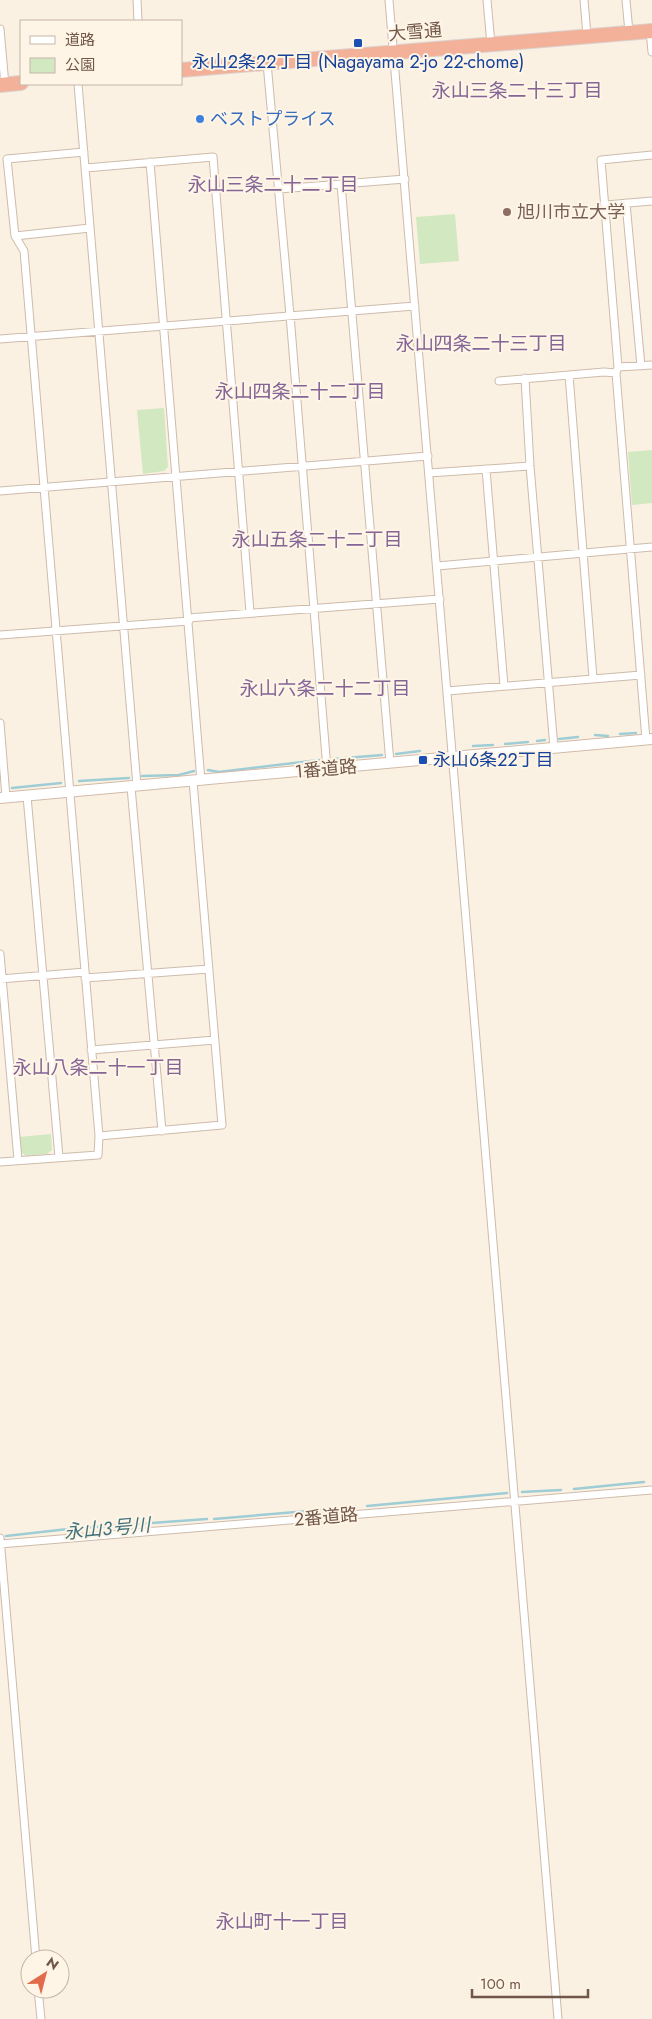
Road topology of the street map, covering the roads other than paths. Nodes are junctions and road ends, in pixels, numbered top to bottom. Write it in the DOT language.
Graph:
graph roads {
  1 [pos="137,0"];
  2 [pos="389,0"];
  3 [pos="487,0"];
  4 [pos="584,0"];
  5 [pos="626,0"];
  6 [pos="138,20"];
  7 [pos="0,29"];
  8 [pos="651,31"];
  9 [pos="629,32"];
  10 [pos="587,36"];
  11 [pos="490,44"];
  12 [pos="393,52"];
  13 [pos="652,52"];
  14 [pos="267,62"];
  15 [pos="182,70"];
  16 [pos="20,83"];
  17 [pos="2,85"];
  18 [pos="78,85"];
  19 [pos="84,152"];
  20 [pos="652,156"];
  21 [pos="150,162"];
  22 [pos="86,168"];
  23 [pos="405,179"];
  24 [pos="341,184"];
  25 [pos="280,189"];
  26 [pos="652,201"];
  27 [pos="626,204"];
  28 [pos="606,205"];
  29 [pos="90,228"];
  30 [pos="15,236"];
  31 [pos="415,306"];
  32 [pos="352,310"];
  33 [pos="290,315"];
  34 [pos="226,321"];
  35 [pos="163,326"];
  36 [pos="99,332"];
  37 [pos="32,337"];
  38 [pos="0,340"];
  39 [pos="652,365"];
  40 [pos="640,366"];
  41 [pos="617,370"];
  42 [pos="569,375"];
  43 [pos="525,378"];
  44 [pos="500,381"];
  45 [pos="428,456"];
  46 [pos="365,461"];
  47 [pos="302,466"];
  48 [pos="530,466"];
  49 [pos="486,470"];
  50 [pos="238,471"];
  51 [pos="429,473"];
  52 [pos="176,476"];
  53 [pos="112,482"];
  54 [pos="44,488"];
  55 [pos="0,492"];
  56 [pos="652,547"];
  57 [pos="631,549"];
  58 [pos="584,553"];
  59 [pos="539,557"];
  60 [pos="494,561"];
  61 [pos="437,566"];
  62 [pos="440,599"];
  63 [pos="377,604"];
  64 [pos="315,610"];
  65 [pos="250,612"];
  66 [pos="188,619"];
  67 [pos="124,626"];
  68 [pos="56,631"];
  69 [pos="0,635"];
  70 [pos="641,675"];
  71 [pos="593,678"];
  72 [pos="548,683"];
  73 [pos="504,686"];
  74 [pos="447,691"];
  75 [pos="0,723"];
  76 [pos="649,740"];
  77 [pos="554,748"];
  78 [pos="453,757"];
  79 [pos="390,763"];
  80 [pos="327,769"];
  81 [pos="197,781"];
  82 [pos="134,786"];
  83 [pos="70,792"];
  84 [pos="28,796"];
  85 [pos="3,797"];
  86 [pos="0,954"];
  87 [pos="208,968"];
  88 [pos="148,973"];
  89 [pos="43,975"];
  90 [pos="85,975"];
  91 [pos="1,979"];
  92 [pos="215,1040"];
  93 [pos="154,1045"];
  94 [pos="91,1050"];
  95 [pos="162,1131"];
  96 [pos="99,1136"];
  97 [pos="59,1157"];
  98 [pos="18,1160"];
  99 [pos="0,1162"];
  100 [pos="652,1490"];
  101 [pos="514,1502"];
  102 [pos="0,1538"];
  103 [pos="0,1544"];
  104 [pos="35,1949"];
  105 [pos="39,1999"];
  106 [pos="41,2019"];
  107 [pos="558,2019"];
  1 -- 6 [label="street"];
  2 -- 12 [label="street"];
  3 -- 11 [label="street"];
  4 -- 10 [label="street"];
  5 -- 9 [label="street"];
  7 -- 17 [label="street"];
  8 -- 9 [label="highway, 大雪通"];
  8 -- 13 [label="street"];
  9 -- 10 [label="highway, 大雪通"];
  10 -- 11 [label="highway, 大雪通"];
  11 -- 12 [label="highway, 大雪通"];
  12 -- 14 [label="highway, 大雪通"];
  12 -- 23 [label="street"];
  14 -- 15 [label="highway, 大雪通"];
  14 -- 25 [label="street"];
  16 -- 17 [label="highway"];
  18 -- 19 [label="street"];
  19 -- 22 [label="street"];
  19 -- 30 [label="street"];
  20 -- 28 [label="street"];
  21 -- 22 [label="street"];
  21 -- 34 [label="street"];
  21 -- 35 [label="street"];
  22 -- 29 [label="street"];
  23 -- 24 [label="street"];
  23 -- 31 [label="street"];
  24 -- 25 [label="street"];
  24 -- 32 [label="street"];
  25 -- 33 [label="street"];
  26 -- 27 [label="street"];
  27 -- 28 [label="street"];
  27 -- 40 [label="street"];
  28 -- 41 [label="street"];
  29 -- 30 [label="street"];
  29 -- 36 [label="street"];
  30 -- 37 [label="street"];
  31 -- 32 [label="street"];
  31 -- 45 [label="street"];
  32 -- 33 [label="street"];
  32 -- 46 [label="street"];
  33 -- 34 [label="street"];
  33 -- 47 [label="street"];
  34 -- 35 [label="street"];
  34 -- 50 [label="street"];
  35 -- 36 [label="street"];
  35 -- 52 [label="street"];
  36 -- 37 [label="street"];
  36 -- 53 [label="street"];
  37 -- 38 [label="street"];
  37 -- 54 [label="street"];
  39 -- 40 [label="street"];
  40 -- 41 [label="street"];
  41 -- 42 [label="street"];
  41 -- 57 [label="street"];
  42 -- 43 [label="street"];
  42 -- 58 [label="street"];
  43 -- 44 [label="street"];
  43 -- 48 [label="street"];
  45 -- 46 [label="street"];
  45 -- 51 [label="street"];
  46 -- 47 [label="street"];
  46 -- 63 [label="street"];
  47 -- 50 [label="street"];
  47 -- 64 [label="street"];
  48 -- 49 [label="street"];
  48 -- 59 [label="street"];
  49 -- 51 [label="street"];
  49 -- 60 [label="street"];
  50 -- 52 [label="street"];
  50 -- 65 [label="street"];
  51 -- 61 [label="street"];
  52 -- 53 [label="street"];
  52 -- 66 [label="street"];
  53 -- 54 [label="street"];
  53 -- 67 [label="street"];
  54 -- 55 [label="street"];
  54 -- 68 [label="street"];
  56 -- 57 [label="street"];
  57 -- 58 [label="street"];
  57 -- 70 [label="street"];
  58 -- 59 [label="street"];
  58 -- 71 [label="street"];
  59 -- 60 [label="street"];
  59 -- 72 [label="street"];
  60 -- 61 [label="street"];
  60 -- 73 [label="street"];
  61 -- 62 [label="street"];
  62 -- 63 [label="street"];
  62 -- 74 [label="street"];
  63 -- 64 [label="street"];
  63 -- 79 [label="street"];
  64 -- 65 [label="street"];
  64 -- 80 [label="street"];
  65 -- 66 [label="street"];
  66 -- 67 [label="street"];
  66 -- 81 [label="street"];
  67 -- 68 [label="street"];
  67 -- 82 [label="street"];
  68 -- 69 [label="street"];
  68 -- 83 [label="street"];
  70 -- 71 [label="street"];
  70 -- 76 [label="street"];
  71 -- 72 [label="street"];
  72 -- 73 [label="street"];
  72 -- 77 [label="street"];
  73 -- 74 [label="street"];
  74 -- 78 [label="street"];
  75 -- 85 [label="street"];
  76 -- 77 [label="street, 1番道路"];
  77 -- 78 [label="street, 1番道路"];
  78 -- 79 [label="street, 1番道路"];
  78 -- 101 [label="street"];
  79 -- 80 [label="street, 1番道路"];
  80 -- 81 [label="street, 1番道路"];
  81 -- 82 [label="street, 1番道路"];
  81 -- 87 [label="street"];
  82 -- 83 [label="street, 1番道路"];
  82 -- 88 [label="street"];
  83 -- 84 [label="street, 1番道路"];
  83 -- 90 [label="street"];
  84 -- 85 [label="street, 1番道路"];
  84 -- 89 [label="street"];
  86 -- 91 [label="street"];
  87 -- 88 [label="street"];
  87 -- 92 [label="street"];
  88 -- 90 [label="street"];
  88 -- 93 [label="street"];
  89 -- 90 [label="street"];
  89 -- 91 [label="street"];
  89 -- 97 [label="street"];
  90 -- 94 [label="street"];
  91 -- 98 [label="street"];
  92 -- 93 [label="street"];
  92 -- 95 [label="street"];
  93 -- 94 [label="street"];
  93 -- 95 [label="street"];
  94 -- 96 [label="street"];
  95 -- 96 [label="street"];
  96 -- 97 [label="street"];
  97 -- 98 [label="street"];
  98 -- 99 [label="street"];
  100 -- 101 [label="street, 2番道路"];
  101 -- 103 [label="street, 2番道路"];
  101 -- 107 [label="street"];
  102 -- 103 [label="street"];
  103 -- 104 [label="street"];
  105 -- 106 [label="street"];
}
